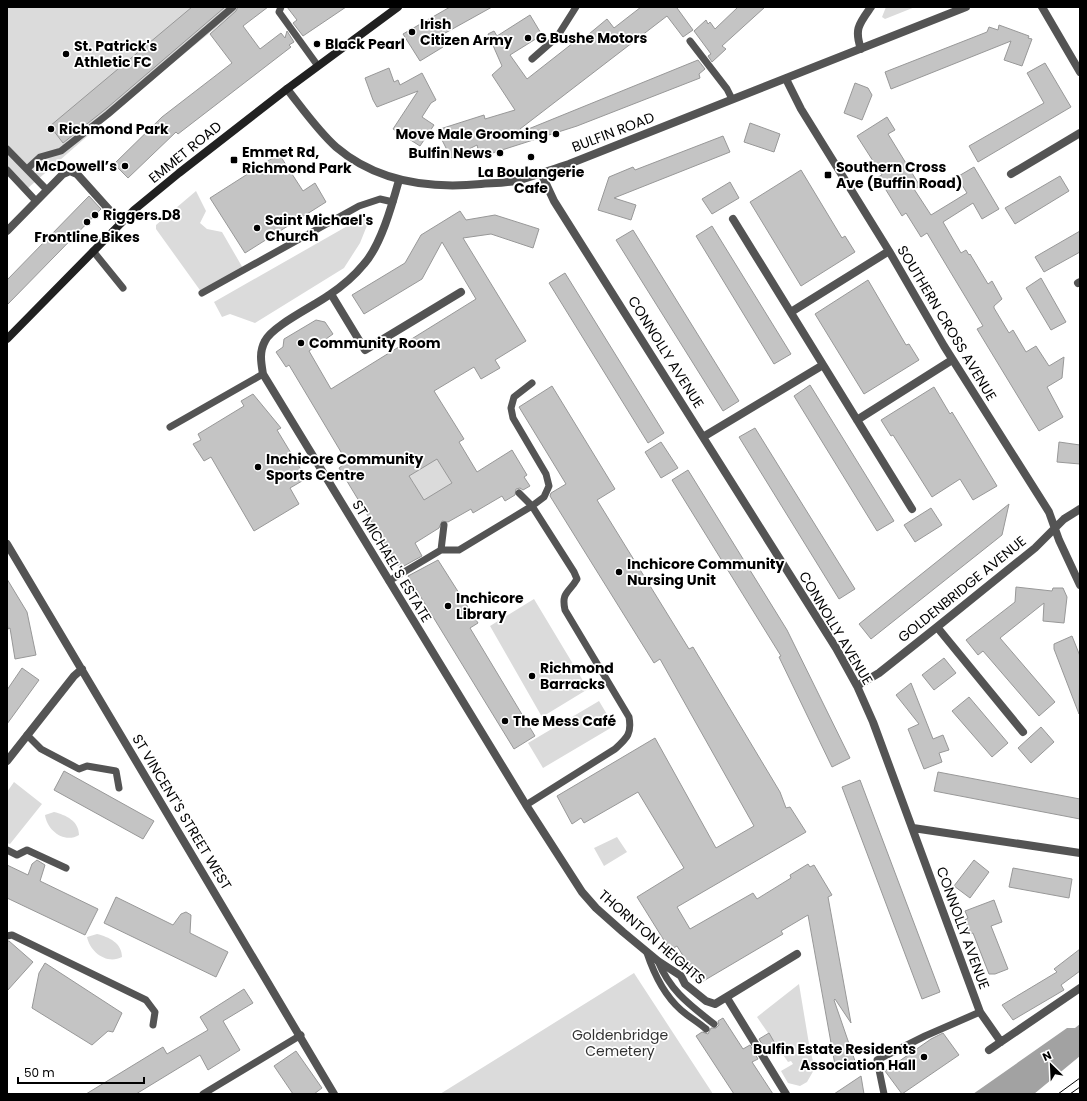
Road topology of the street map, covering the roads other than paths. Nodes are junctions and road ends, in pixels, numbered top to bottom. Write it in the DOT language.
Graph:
graph roads {
  1 [pos="233,7"];
  2 [pos="281,7"];
  3 [pos="398,7"];
  4 [pos="576,7"];
  5 [pos="871,7"];
  6 [pos="966,7"];
  7 [pos="1042,7"];
  8 [pos="690,41"];
  9 [pos="861,50"];
  10 [pos="532,59"];
  11 [pos="318,66"];
  12 [pos="1080,72"];
  13 [pos="786,78"];
  14 [pos="287,89"];
  15 [pos="732,99"];
  16 [pos="1080,133"];
  17 [pos="7,149"];
  18 [pos="28,169"];
  19 [pos="7,170"];
  20 [pos="541,173"];
  21 [pos="1011,174"];
  22 [pos="399,180"];
  23 [pos="47,190"];
  24 [pos="36,201"];
  25 [pos="393,202"];
  26 [pos="733,218"];
  27 [pos="122,223"];
  28 [pos="7,231"];
  29 [pos="93,251"];
  30 [pos="889,251"];
  31 [pos="123,288"];
  32 [pos="461,292"];
  33 [pos="202,293"];
  34 [pos="331,294"];
  35 [pos="791,312"];
  36 [pos="7,339"];
  37 [pos="952,360"];
  38 [pos="823,365"];
  39 [pos="263,374"];
  40 [pos="532,383"];
  41 [pos="857,420"];
  42 [pos="170,427"];
  43 [pos="703,437"];
  44 [pos="519,492"];
  45 [pos="532,506"];
  46 [pos="1080,509"];
  47 [pos="912,510"];
  48 [pos="444,525"];
  49 [pos="1055,527"];
  50 [pos="7,544"];
  51 [pos="441,550"];
  52 [pos="390,582"];
  53 [pos="1080,585"];
  54 [pos="937,627"];
  55 [pos="82,669"];
  56 [pos="857,686"];
  57 [pos="1023,732"];
  58 [pos="27,735"];
  59 [pos="7,761"];
  60 [pos="119,788"];
  61 [pos="526,805"];
  62 [pos="913,828"];
  63 [pos="7,850"];
  64 [pos="1080,853"];
  65 [pos="66,868"];
  66 [pos="570,873"];
  67 [pos="7,936"];
  68 [pos="647,953"];
  69 [pos="797,954"];
  70 [pos="658,961"];
  71 [pos="1080,988"];
  72 [pos="727,998"];
  73 [pos="980,1012"];
  74 [pos="714,1024"];
  75 [pos="153,1025"];
  76 [pos="706,1028"];
  77 [pos="301,1035"];
  78 [pos="1001,1042"];
  79 [pos="989,1050"];
  80 [pos="203,1094"];
  81 [pos="334,1094"];
  82 [pos="786,1094"];
  83 [pos="884,1094"];
  1 -- 18 [label="lane"];
  2 -- 11 [label="lane"];
  3 -- 11 [label="main road, EMMET ROAD"];
  4 -- 10 [label="lane"];
  5 -- 9 [label="street"];
  6 -- 9 [label="street, BULFIN ROAD"];
  7 -- 12 [label="street"];
  8 -- 15 [label="lane"];
  9 -- 13 [label="street, BULFIN ROAD"];
  11 -- 14 [label="main road, EMMET ROAD"];
  13 -- 15 [label="street, BULFIN ROAD"];
  13 -- 30 [label="street, SOUTHERN CROSS AVENUE"];
  14 -- 22 [label="street, BULFIN ROAD"];
  14 -- 27 [label="main road, EMMET ROAD"];
  15 -- 20 [label="street, BULFIN ROAD"];
  16 -- 21 [label="street"];
  17 -- 18 [label="lane"];
  18 -- 23 [label="lane"];
  19 -- 24 [label="lane"];
  20 -- 22 [label="street, BULFIN ROAD"];
  20 -- 43 [label="street, CONNOLLY AVENUE"];
  22 -- 25 [label="street, ST MICHAEL'S ESTATE"];
  23 -- 24 [label="street"];
  23 -- 27 [label="street"];
  24 -- 28 [label="street"];
  25 -- 33 [label="lane"];
  25 -- 34 [label="street, ST MICHAEL'S ESTATE"];
  26 -- 35 [label="street"];
  27 -- 29 [label="main road, EMMET ROAD"];
  29 -- 31 [label="lane"];
  29 -- 36 [label="main road, EMMET ROAD"];
  30 -- 35 [label="street"];
  30 -- 37 [label="street, SOUTHERN CROSS AVENUE"];
  32 -- 34 [label="street"];
  34 -- 39 [label="street, ST MICHAEL'S ESTATE"];
  35 -- 38 [label="street"];
  37 -- 41 [label="street"];
  37 -- 49 [label="street, SOUTHERN CROSS AVENUE"];
  38 -- 41 [label="street"];
  38 -- 43 [label="street"];
  39 -- 42 [label="lane"];
  39 -- 52 [label="street, ST MICHAEL'S ESTATE"];
  40 -- 45 [label="lane"];
  41 -- 47 [label="street"];
  43 -- 56 [label="street, CONNOLLY AVENUE"];
  44 -- 45 [label="lane"];
  45 -- 51 [label="lane"];
  45 -- 61 [label="lane"];
  46 -- 49 [label="street, GOLDENBRIDGE AVENUE"];
  48 -- 51 [label="lane"];
  49 -- 53 [label="street, SOUTHERN CROSS AVENUE"];
  49 -- 54 [label="street, GOLDENBRIDGE AVENUE"];
  50 -- 55 [label="street, ST VINCENT'S STREET WEST"];
  51 -- 52 [label="lane"];
  52 -- 61 [label="street, ST MICHAEL'S ESTATE"];
  54 -- 56 [label="street, GOLDENBRIDGE AVENUE"];
  54 -- 57 [label="street"];
  55 -- 58 [label="street"];
  55 -- 77 [label="street, ST VINCENT'S STREET WEST"];
  56 -- 62 [label="street, CONNOLLY AVENUE"];
  58 -- 59 [label="street"];
  58 -- 60 [label="lane"];
  61 -- 66 [label="street, ST MICHAEL'S ESTATE"];
  62 -- 64 [label="street"];
  62 -- 73 [label="street, CONNOLLY AVENUE"];
  63 -- 65 [label="lane"];
  66 -- 68 [label="street, THORNTON HEIGHTS"];
  67 -- 75 [label="lane"];
  68 -- 70 [label="street, THORNTON HEIGHTS"];
  68 -- 76 [label="lane"];
  69 -- 72 [label="street, THORNTON HEIGHTS"];
  70 -- 72 [label="street, THORNTON HEIGHTS"];
  70 -- 74 [label="lane"];
  71 -- 78 [label="street"];
  72 -- 82 [label="street"];
  73 -- 78 [label="street, CONNOLLY AVENUE"];
  73 -- 83 [label="lane"];
  77 -- 80 [label="lane"];
  77 -- 81 [label="street, ST VINCENT'S STREET WEST"];
  78 -- 79 [label="street"];
}
